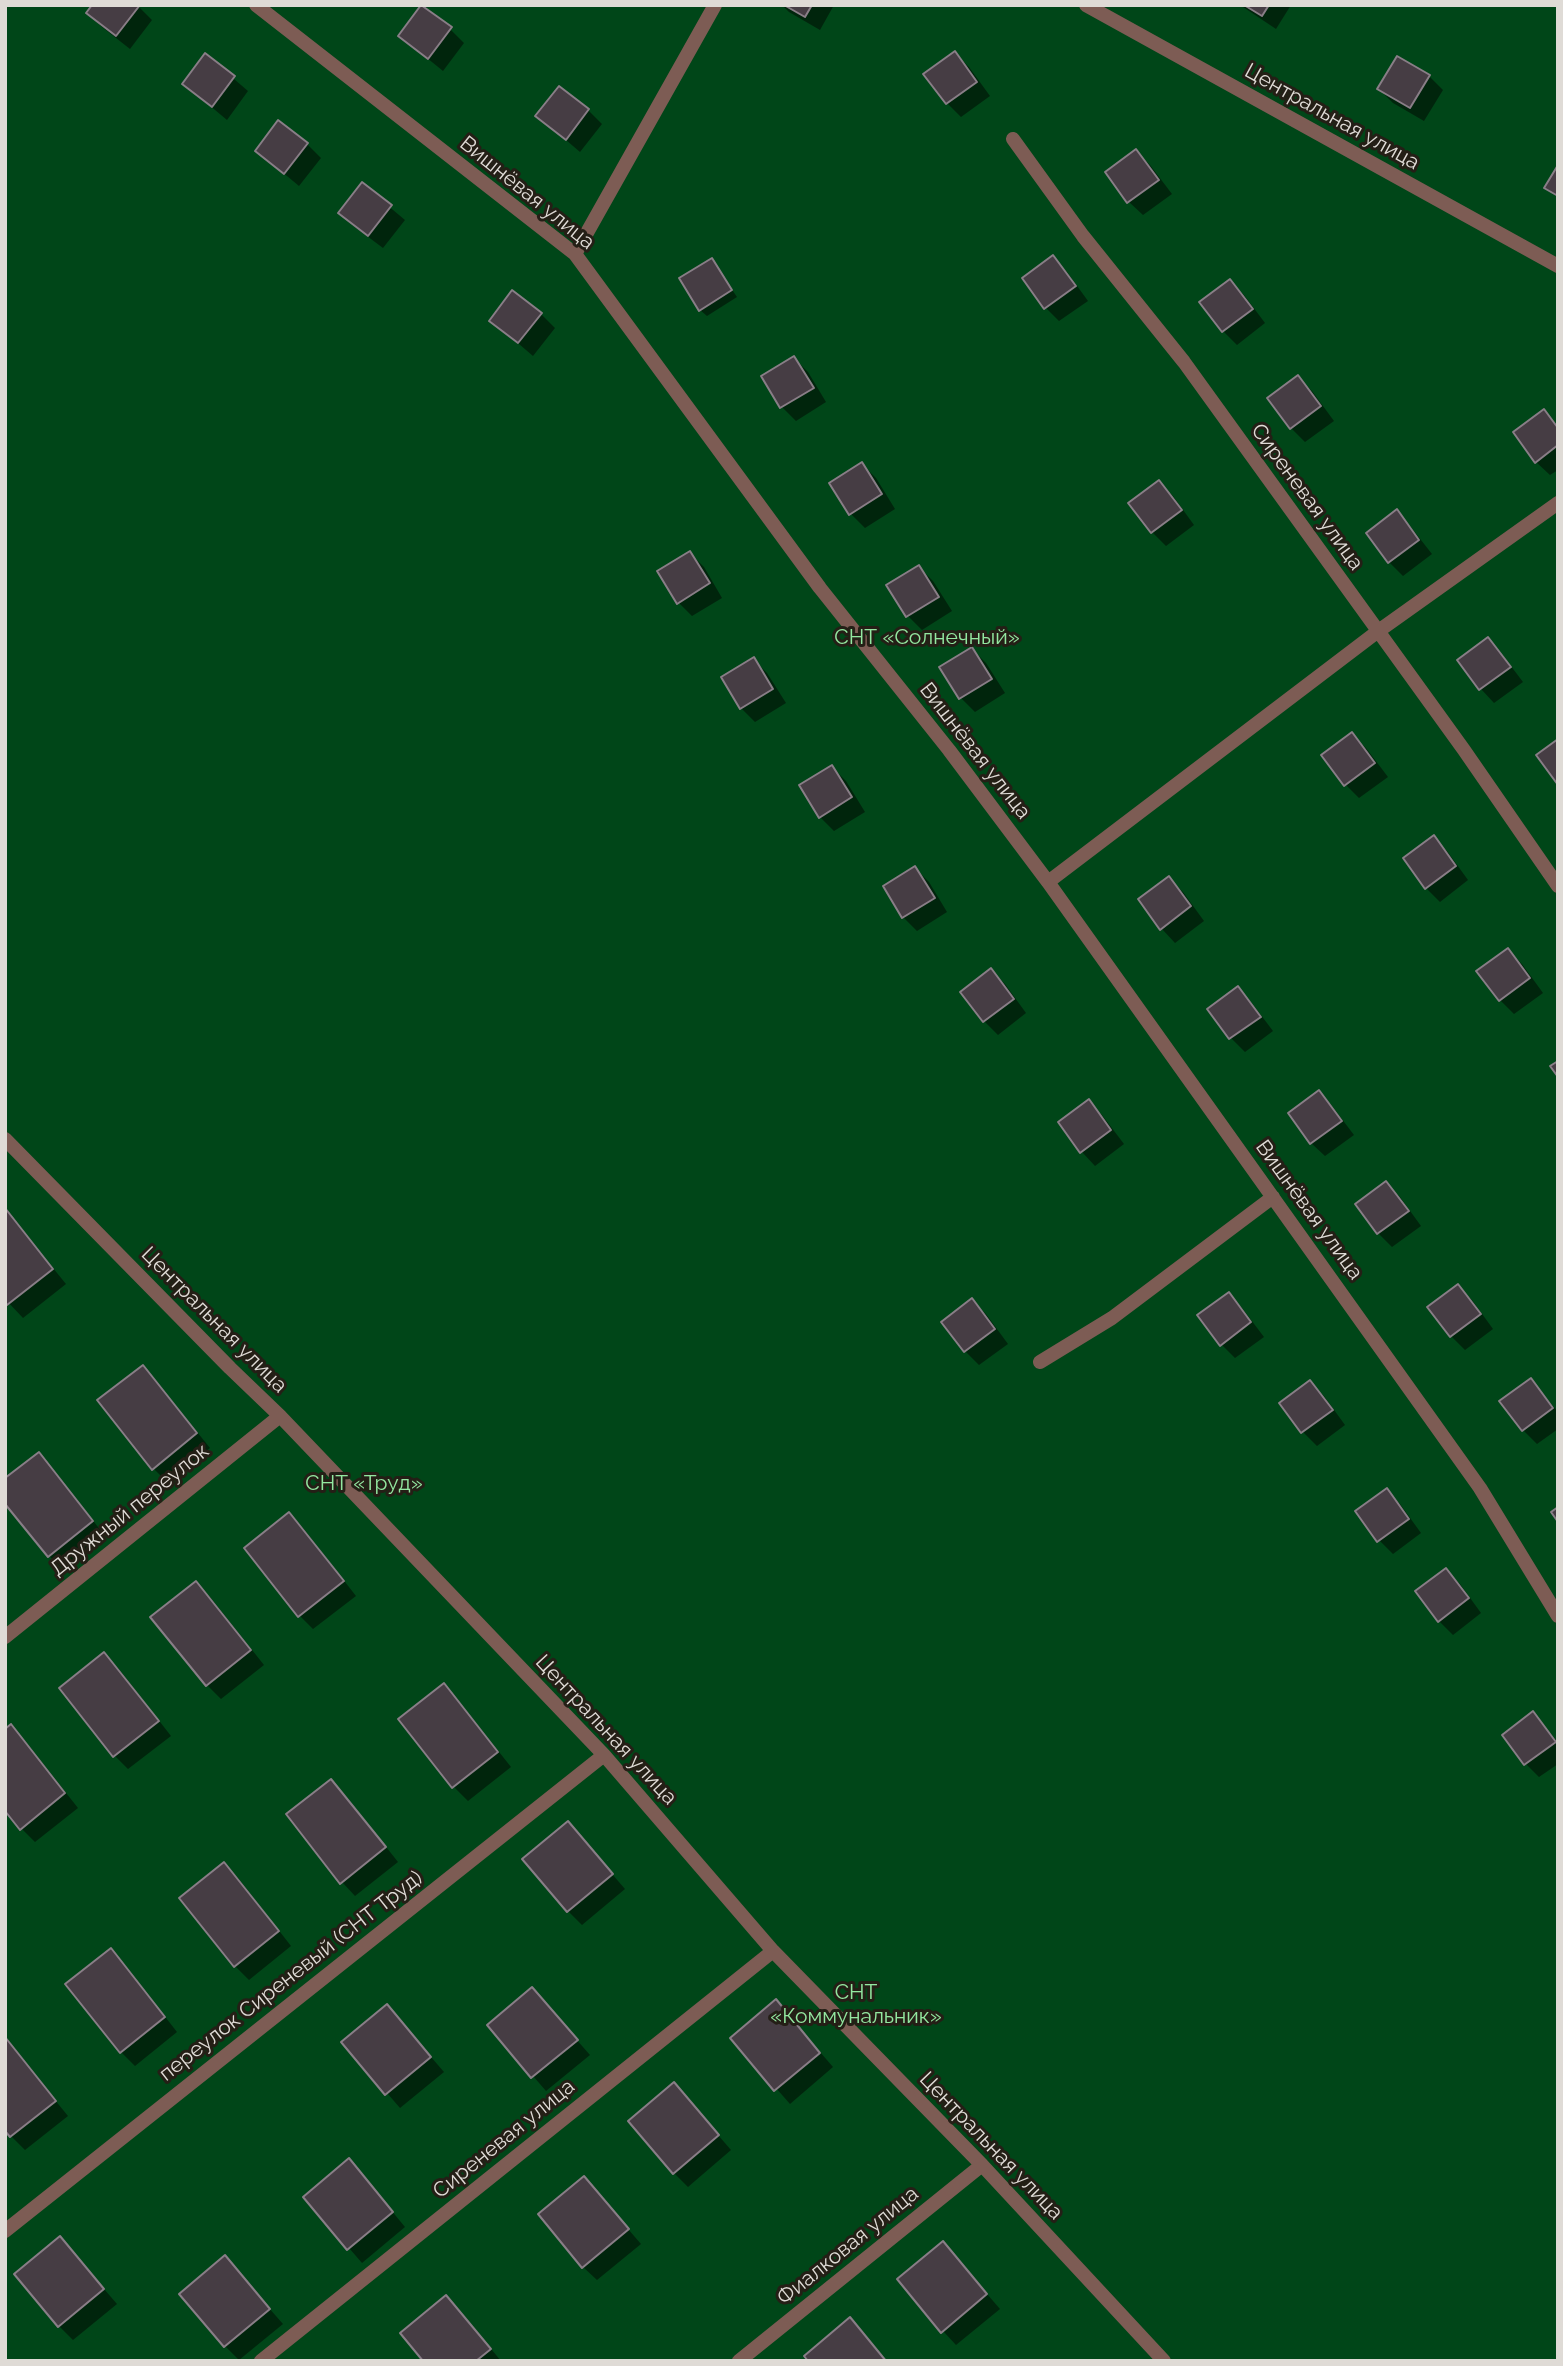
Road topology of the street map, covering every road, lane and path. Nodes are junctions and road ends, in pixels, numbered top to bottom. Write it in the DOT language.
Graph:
graph roads {
  1 [pos="256,5"];
  2 [pos="715,5"];
  3 [pos="1086,5"];
  4 [pos="1013,139"];
  5 [pos="575,254"];
  6 [pos="1558,266"];
  7 [pos="1558,503"];
  8 [pos="1377,632"];
  9 [pos="1048,882"];
  10 [pos="1558,886"];
  11 [pos="5,1139"];
  12 [pos="1273,1197"];
  13 [pos="1040,1362"];
  14 [pos="280,1416"];
  15 [pos="1558,1616"];
  16 [pos="5,1637"];
  17 [pos="604,1755"];
  18 [pos="772,1951"];
  19 [pos="982,2165"];
  20 [pos="5,2231"];
  21 [pos="261,2361"];
  22 [pos="739,2361"];
  23 [pos="1164,2361"];
  1 -- 5 [label="street, Вишнёвая улица"];
  2 -- 5 [label="street"];
  3 -- 6 [label="street, Центральная улица"];
  4 -- 8 [label="street, Сиреневая улица"];
  5 -- 9 [label="street, Вишнёвая улица"];
  7 -- 8 [label="street"];
  8 -- 9 [label="street"];
  8 -- 10 [label="street, Сиреневая улица"];
  9 -- 12 [label="street, Вишнёвая улица"];
  11 -- 14 [label="street, Центральная улица"];
  12 -- 13 [label="street"];
  12 -- 15 [label="street, Вишнёвая улица"];
  14 -- 16 [label="street, Дружный переулок"];
  14 -- 17 [label="street, Центральная улица"];
  17 -- 18 [label="street, Центральная улица"];
  17 -- 20 [label="street, переулок Сиреневый (СНТ Труд)"];
  18 -- 19 [label="street, Центральная улица"];
  18 -- 21 [label="street, Сиреневая улица"];
  19 -- 22 [label="street, Фиалковая улица"];
  19 -- 23 [label="street, Центральная улица"];
}
